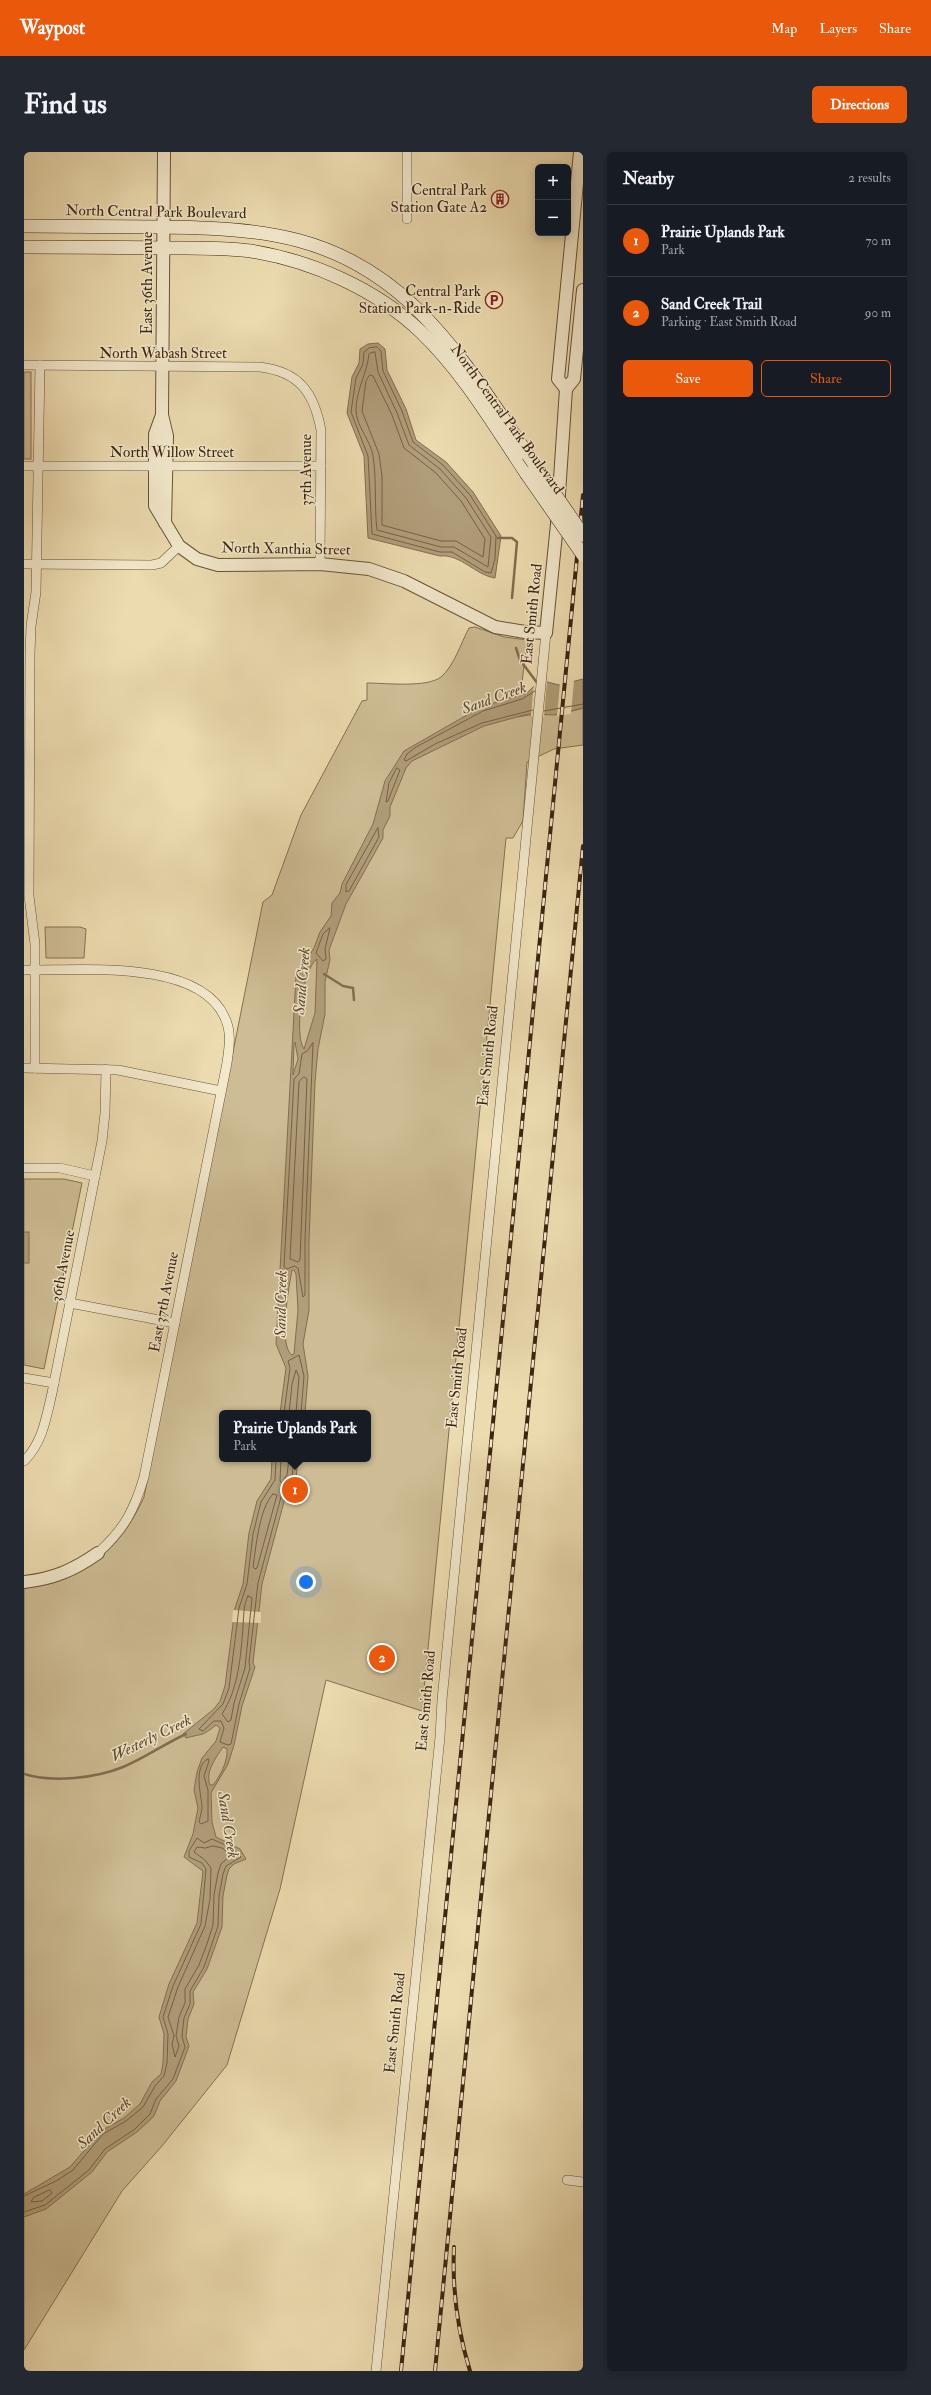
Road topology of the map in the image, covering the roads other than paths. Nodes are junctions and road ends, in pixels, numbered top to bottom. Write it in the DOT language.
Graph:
graph roads {
  1 [pos="164,152"];
  2 [pos="407,152"];
  3 [pos="580,152"];
  4 [pos="407,219"];
  5 [pos="24,226"];
  6 [pos="164,227"];
  7 [pos="24,247"];
  8 [pos="163,248"];
  9 [pos="583,290"];
  10 [pos="24,365"];
  11 [pos="40,366"];
  12 [pos="162,367"];
  13 [pos="299,382"];
  14 [pos="566,388"];
  15 [pos="24,466"];
  16 [pos="38,466"];
  17 [pos="161,466"];
  18 [pos="321,466"];
  19 [pos="583,535"];
  20 [pos="179,546"];
  21 [pos="583,555"];
  22 [pos="24,564"];
  23 [pos="37,564"];
  24 [pos="320,564"];
  25 [pos="546,633"];
  26 [pos="27,665"];
  27 [pos="26,870"];
  28 [pos="24,970"];
  29 [pos="35,970"];
  30 [pos="24,1068"];
  31 [pos="34,1068"];
  32 [pos="106,1069"];
  33 [pos="220,1091"];
  34 [pos="24,1168"];
  35 [pos="95,1176"];
  36 [pos="70,1303"];
  37 [pos="175,1323"];
  38 [pos="24,1378"];
  39 [pos="54,1383"];
  40 [pos="24,1461"];
  41 [pos="98,1553"];
  42 [pos="24,1582"];
  43 [pos="568,2180"];
  44 [pos="583,2182"];
  45 [pos="376,2371"];
  1 -- 6 [label="street, East 36th Avenue"];
  2 -- 4 [label="street"];
  3 -- 14 [label="street, East Smith Road"];
  5 -- 6 [label="main road, North Central Park Boulevard"];
  6 -- 8 [label="street, East 36th Avenue"];
  6 -- 19 [label="main road, North Central Park Boulevard, bridge"];
  7 -- 8 [label="main road, North Central Park Boulevard"];
  8 -- 12 [label="street, East 36th Avenue"];
  8 -- 21 [label="main road, North Central Park Boulevard, bridge"];
  9 -- 14 [label="street, East Smith Road"];
  10 -- 11 [label="street, North Wabash Street"];
  11 -- 12 [label="street, North Wabash Street"];
  11 -- 16 [label="street"];
  12 -- 13 [label="street, North Wabash Street"];
  12 -- 17 [label="street, East 36th Avenue"];
  13 -- 18 [label="street, 37th Avenue"];
  14 -- 25 [label="street, East Smith Road"];
  15 -- 16 [label="street, North Willow Street"];
  16 -- 17 [label="street, North Willow Street"];
  16 -- 23 [label="street"];
  17 -- 18 [label="street, North Willow Street"];
  17 -- 20 [label="street, East 36th Avenue"];
  18 -- 24 [label="street, 37th Avenue"];
  20 -- 23 [label="street"];
  20 -- 24 [label="street, North Xanthia Street"];
  22 -- 23 [label="street"];
  23 -- 26 [label="street"];
  24 -- 25 [label="street, North Xanthia Street"];
  25 -- 45 [label="street, East Smith Road"];
  26 -- 27 [label="street"];
  27 -- 29 [label="street"];
  28 -- 29 [label="street"];
  29 -- 31 [label="street"];
  29 -- 33 [label="street, East 37th Avenue"];
  30 -- 31 [label="street"];
  31 -- 32 [label="street"];
  32 -- 33 [label="street"];
  32 -- 35 [label="street, 36th Avenue"];
  33 -- 37 [label="street, East 37th Avenue"];
  34 -- 35 [label="street"];
  35 -- 36 [label="street, 36th Avenue"];
  36 -- 37 [label="street"];
  36 -- 39 [label="street, 36th Avenue"];
  37 -- 41 [label="street, East 37th Avenue"];
  38 -- 39 [label="street"];
  39 -- 40 [label="street, 36th Avenue"];
  41 -- 42 [label="street"];
  43 -- 44 [label="street"];
}
